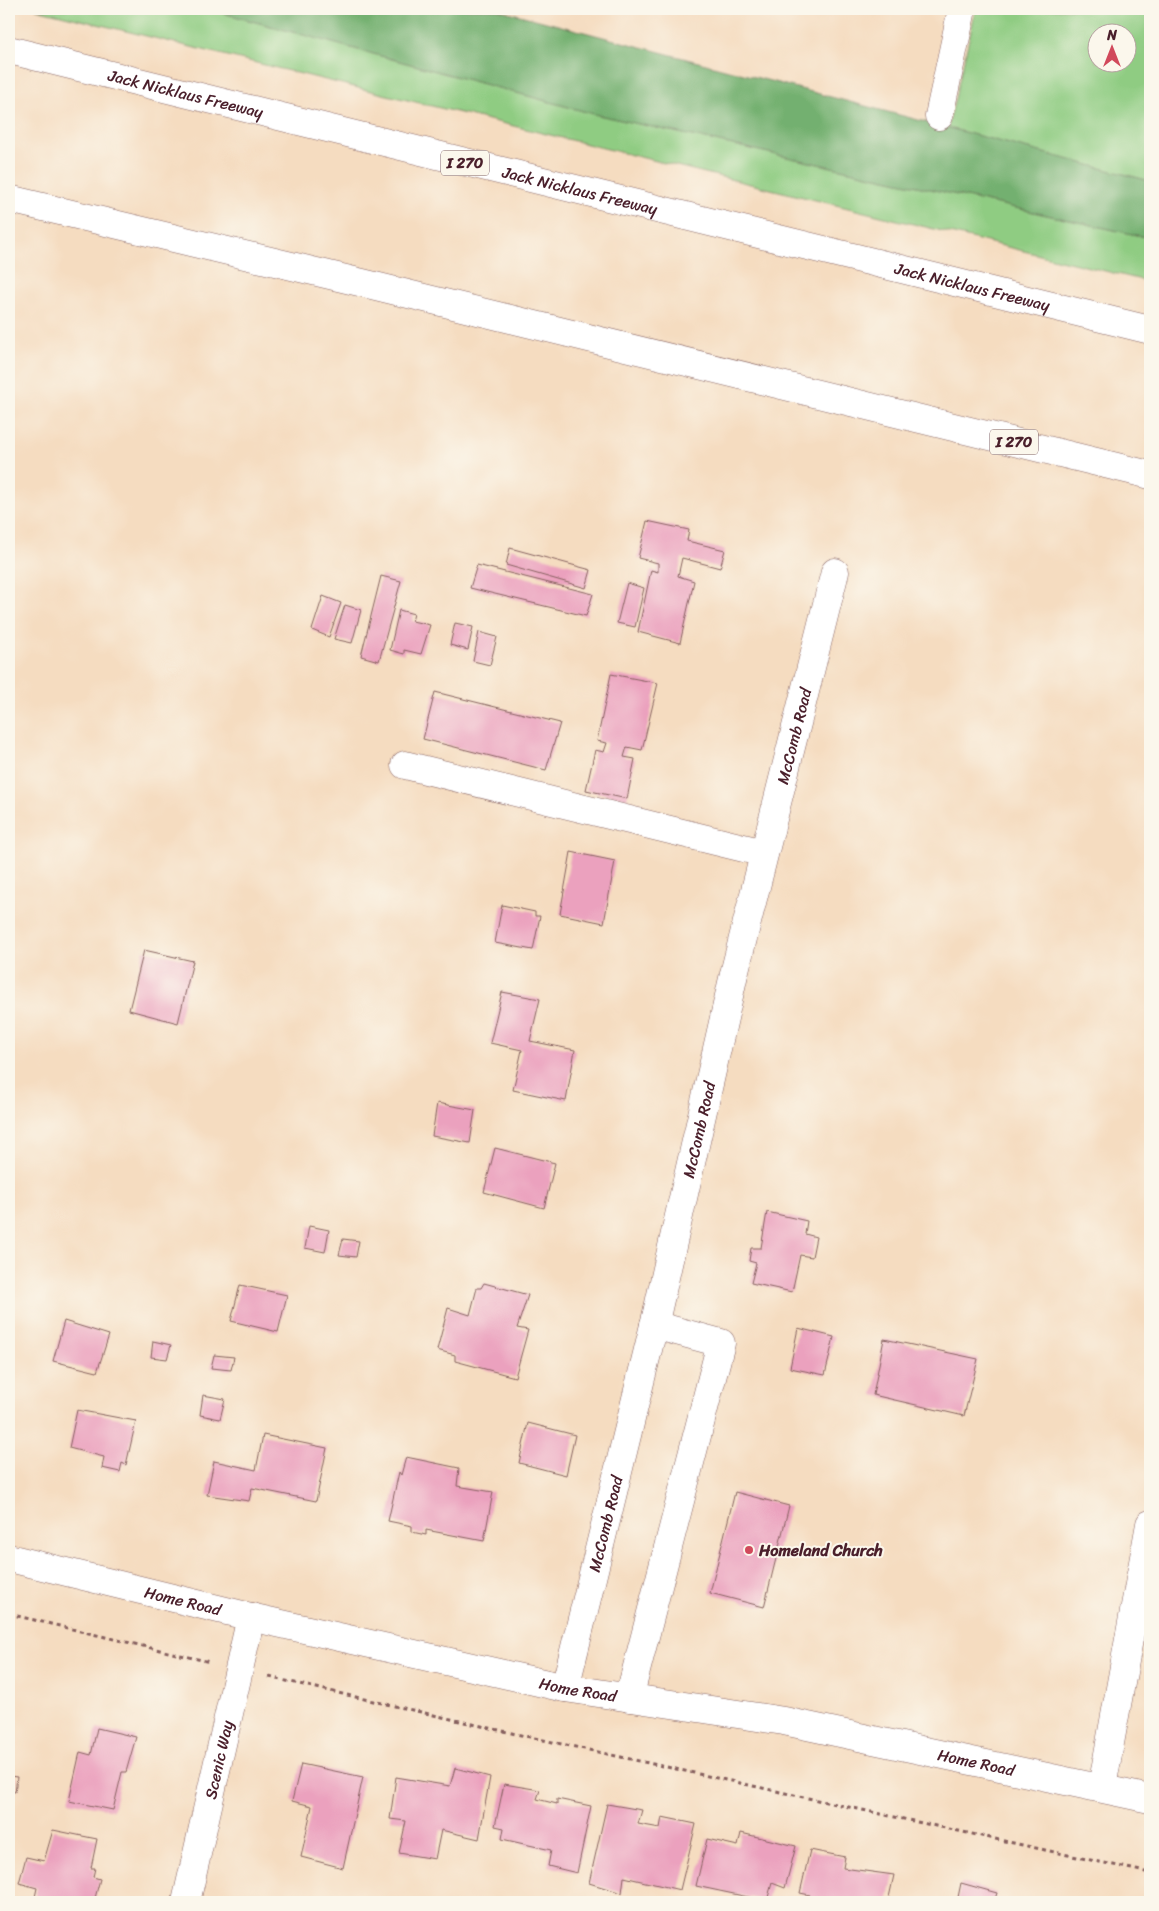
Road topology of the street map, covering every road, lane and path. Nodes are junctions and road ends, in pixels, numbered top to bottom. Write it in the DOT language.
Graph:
graph roads {
  1 [pos="962,9"];
  2 [pos="9,50"];
  3 [pos="939,116"];
  4 [pos="9,199"];
  5 [pos="1150,330"];
  6 [pos="1150,475"];
  7 [pos="835,572"];
  8 [pos="405,765"];
  9 [pos="764,853"];
  10 [pos="654,1326"];
  11 [pos="1150,1524"];
  12 [pos="9,1558"];
  13 [pos="9,1614"];
  14 [pos="251,1617"];
  15 [pos="240,1670"];
  16 [pos="565,1688"];
  17 [pos="629,1698"];
  18 [pos="1102,1787"];
  19 [pos="1150,1798"];
  20 [pos="1150,1873"];
  21 [pos="186,1902"];
  1 -- 3 [label="main road"];
  2 -- 5 [label="main road, Jack Nicklaus Freeway / I 270"];
  4 -- 6 [label="main road, I 270"];
  7 -- 9 [label="main road, McComb Road"];
  8 -- 9 [label="main road"];
  9 -- 10 [label="main road, McComb Road"];
  10 -- 16 [label="main road, McComb Road"];
  10 -- 17 [label="main road"];
  11 -- 18 [label="main road"];
  12 -- 14 [label="main road, Home Road"];
  13 -- 15 [label="path"];
  14 -- 15 [label="main road, Scenic Way"];
  14 -- 16 [label="main road, Home Road"];
  15 -- 20 [label="path"];
  15 -- 21 [label="main road, Scenic Way"];
  16 -- 17 [label="main road, Home Road"];
  17 -- 18 [label="main road, Home Road"];
  18 -- 19 [label="main road, Home Road"];
}
